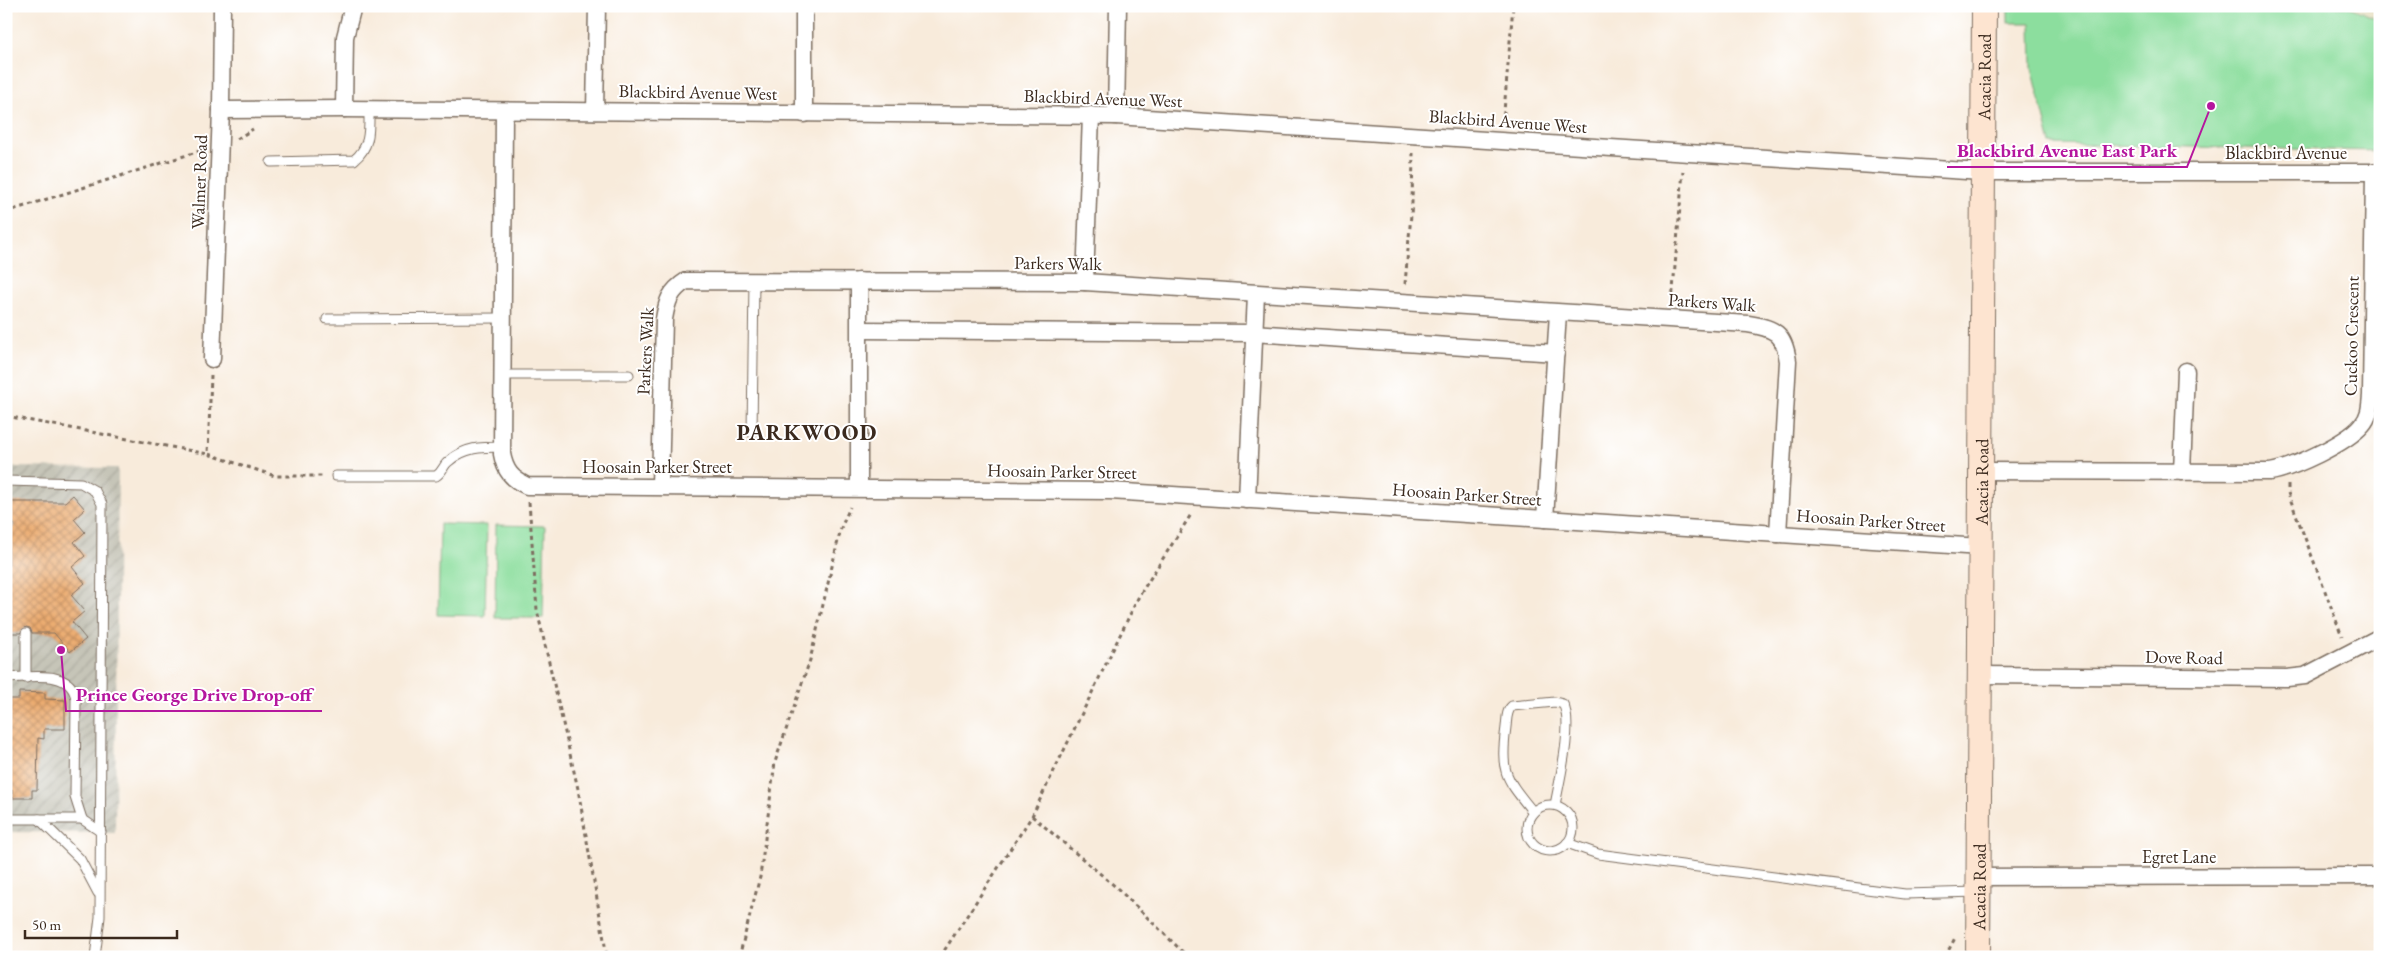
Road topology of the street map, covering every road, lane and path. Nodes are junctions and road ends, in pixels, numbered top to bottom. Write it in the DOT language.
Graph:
graph roads {
  1 [pos="222,6"];
  2 [pos="353,6"];
  3 [pos="597,6"];
  4 [pos="804,6"];
  5 [pos="1118,6"];
  6 [pos="1513,6"];
  7 [pos="1984,6"];
  8 [pos="344,109"];
  9 [pos="369,109"];
  10 [pos="221,110"];
  11 [pos="504,111"];
  12 [pos="595,111"];
  13 [pos="804,114"];
  14 [pos="1091,115"];
  15 [pos="1116,116"];
  16 [pos="260,124"];
  17 [pos="1502,129"];
  18 [pos="232,142"];
  19 [pos="208,148"];
  20 [pos="1413,150"];
  21 [pos="271,162"];
  22 [pos="1683,168"];
  23 [pos="1982,172"];
  24 [pos="2377,172"];
  25 [pos="6,212"];
  26 [pos="754,280"];
  27 [pos="859,282"];
  28 [pos="1085,282"];
  29 [pos="1256,294"];
  30 [pos="1404,303"];
  31 [pos="1671,308"];
  32 [pos="1558,313"];
  33 [pos="502,318"];
  34 [pos="327,319"];
  35 [pos="860,330"];
  36 [pos="1253,333"];
  37 [pos="1556,353"];
  38 [pos="212,359"];
  39 [pos="2186,371"];
  40 [pos="502,375"];
  41 [pos="629,375"];
  42 [pos="6,416"];
  43 [pos="752,434"];
  44 [pos="502,447"];
  45 [pos="208,454"];
  46 [pos="2287,469"];
  47 [pos="1982,471"];
  48 [pos="2182,472"];
  49 [pos="336,476"];
  50 [pos="6,481"];
  51 [pos="527,486"];
  52 [pos="660,486"];
  53 [pos="859,488"];
  54 [pos="1201,497"];
  55 [pos="1247,500"];
  56 [pos="1545,519"];
  57 [pos="1778,534"];
  58 [pos="1981,547"];
  59 [pos="26,633"];
  60 [pos="2380,638"];
  61 [pos="2344,642"];
  62 [pos="1979,674"];
  63 [pos="6,678"];
  64 [pos="26,678"];
  65 [pos="1555,805"];
  66 [pos="1533,812"];
  67 [pos="1032,816"];
  68 [pos="6,819"];
  69 [pos="39,819"];
  70 [pos="82,819"];
  71 [pos="101,832"];
  72 [pos="1567,843"];
  73 [pos="2380,876"];
  74 [pos="1978,885"];
  75 [pos="99,894"];
  76 [pos="1961,933"];
  77 [pos="95,957"];
  78 [pos="607,957"];
  79 [pos="739,957"];
  80 [pos="940,957"];
  81 [pos="1188,957"];
  82 [pos="1944,957"];
  83 [pos="1978,957"];
  1 -- 10 [label="street, Walmer Road"];
  2 -- 8 [label="street"];
  3 -- 12 [label="street"];
  4 -- 13 [label="street"];
  5 -- 15 [label="street"];
  6 -- 17 [label="path"];
  7 -- 23 [label="street, Acacia Road"];
  8 -- 9 [label="street, Blackbird Avenue West"];
  8 -- 10 [label="street, Blackbird Avenue West"];
  9 -- 11 [label="street, Blackbird Avenue West"];
  9 -- 21 [label="lane"];
  10 -- 38 [label="street, Walmer Road"];
  11 -- 12 [label="street, Blackbird Avenue West"];
  11 -- 33 [label="street"];
  12 -- 13 [label="street, Blackbird Avenue West"];
  13 -- 14 [label="street, Blackbird Avenue West"];
  14 -- 15 [label="street, Blackbird Avenue West"];
  14 -- 28 [label="street"];
  15 -- 23 [label="street, Blackbird Avenue West"];
  16 -- 18 [label="path"];
  19 -- 25 [label="path"];
  20 -- 30 [label="path"];
  22 -- 31 [label="path"];
  23 -- 24 [label="street, Blackbird Avenue"];
  23 -- 47 [label="street, Acacia Road"];
  24 -- 46 [label="street, Cuckoo Crescent"];
  26 -- 27 [label="street, Parkers Walk"];
  26 -- 43 [label="lane"];
  26 -- 52 [label="street, Parkers Walk"];
  27 -- 28 [label="street, Parkers Walk"];
  27 -- 35 [label="street"];
  28 -- 29 [label="street, Parkers Walk"];
  29 -- 30 [label="street, Parkers Walk"];
  29 -- 36 [label="street"];
  30 -- 32 [label="street, Parkers Walk"];
  32 -- 37 [label="street"];
  32 -- 57 [label="street, Parkers Walk"];
  33 -- 34 [label="lane"];
  33 -- 40 [label="street"];
  35 -- 36 [label="street"];
  35 -- 53 [label="street"];
  36 -- 37 [label="street"];
  36 -- 55 [label="street"];
  37 -- 56 [label="street"];
  38 -- 45 [label="path"];
  39 -- 48 [label="street"];
  40 -- 41 [label="lane"];
  40 -- 44 [label="street"];
  42 -- 45 [label="path"];
  44 -- 49 [label="lane"];
  44 -- 51 [label="street"];
  45 -- 49 [label="path"];
  46 -- 48 [label="street, Cuckoo Crescent"];
  46 -- 61 [label="path"];
  47 -- 48 [label="street, Cuckoo Crescent"];
  47 -- 58 [label="street, Acacia Road"];
  50 -- 71 [label="lane"];
  51 -- 52 [label="street, Hoosain Parker Street"];
  51 -- 78 [label="path"];
  52 -- 53 [label="street, Hoosain Parker Street"];
  53 -- 54 [label="street, Hoosain Parker Street"];
  53 -- 79 [label="path"];
  54 -- 55 [label="street, Hoosain Parker Street"];
  54 -- 67 [label="path"];
  55 -- 56 [label="street, Hoosain Parker Street"];
  56 -- 57 [label="street, Hoosain Parker Street"];
  57 -- 58 [label="street, Hoosain Parker Street"];
  58 -- 62 [label="street, Acacia Road"];
  59 -- 64 [label="lane"];
  60 -- 62 [label="street, Dove Road"];
  62 -- 74 [label="street, Acacia Road"];
  63 -- 64 [label="lane"];
  64 -- 70 [label="lane"];
  65 -- 66 [label="lane"];
  65 -- 66 [label="lane"];
  65 -- 72 [label="lane"];
  66 -- 72 [label="lane"];
  67 -- 80 [label="path"];
  67 -- 81 [label="path"];
  68 -- 69 [label="lane"];
  69 -- 70 [label="lane"];
  69 -- 75 [label="lane"];
  70 -- 71 [label="lane"];
  71 -- 75 [label="lane"];
  72 -- 74 [label="lane"];
  73 -- 74 [label="street, Egret Lane"];
  74 -- 83 [label="street, Acacia Road"];
  75 -- 77 [label="lane"];
  76 -- 82 [label="path"];
}
